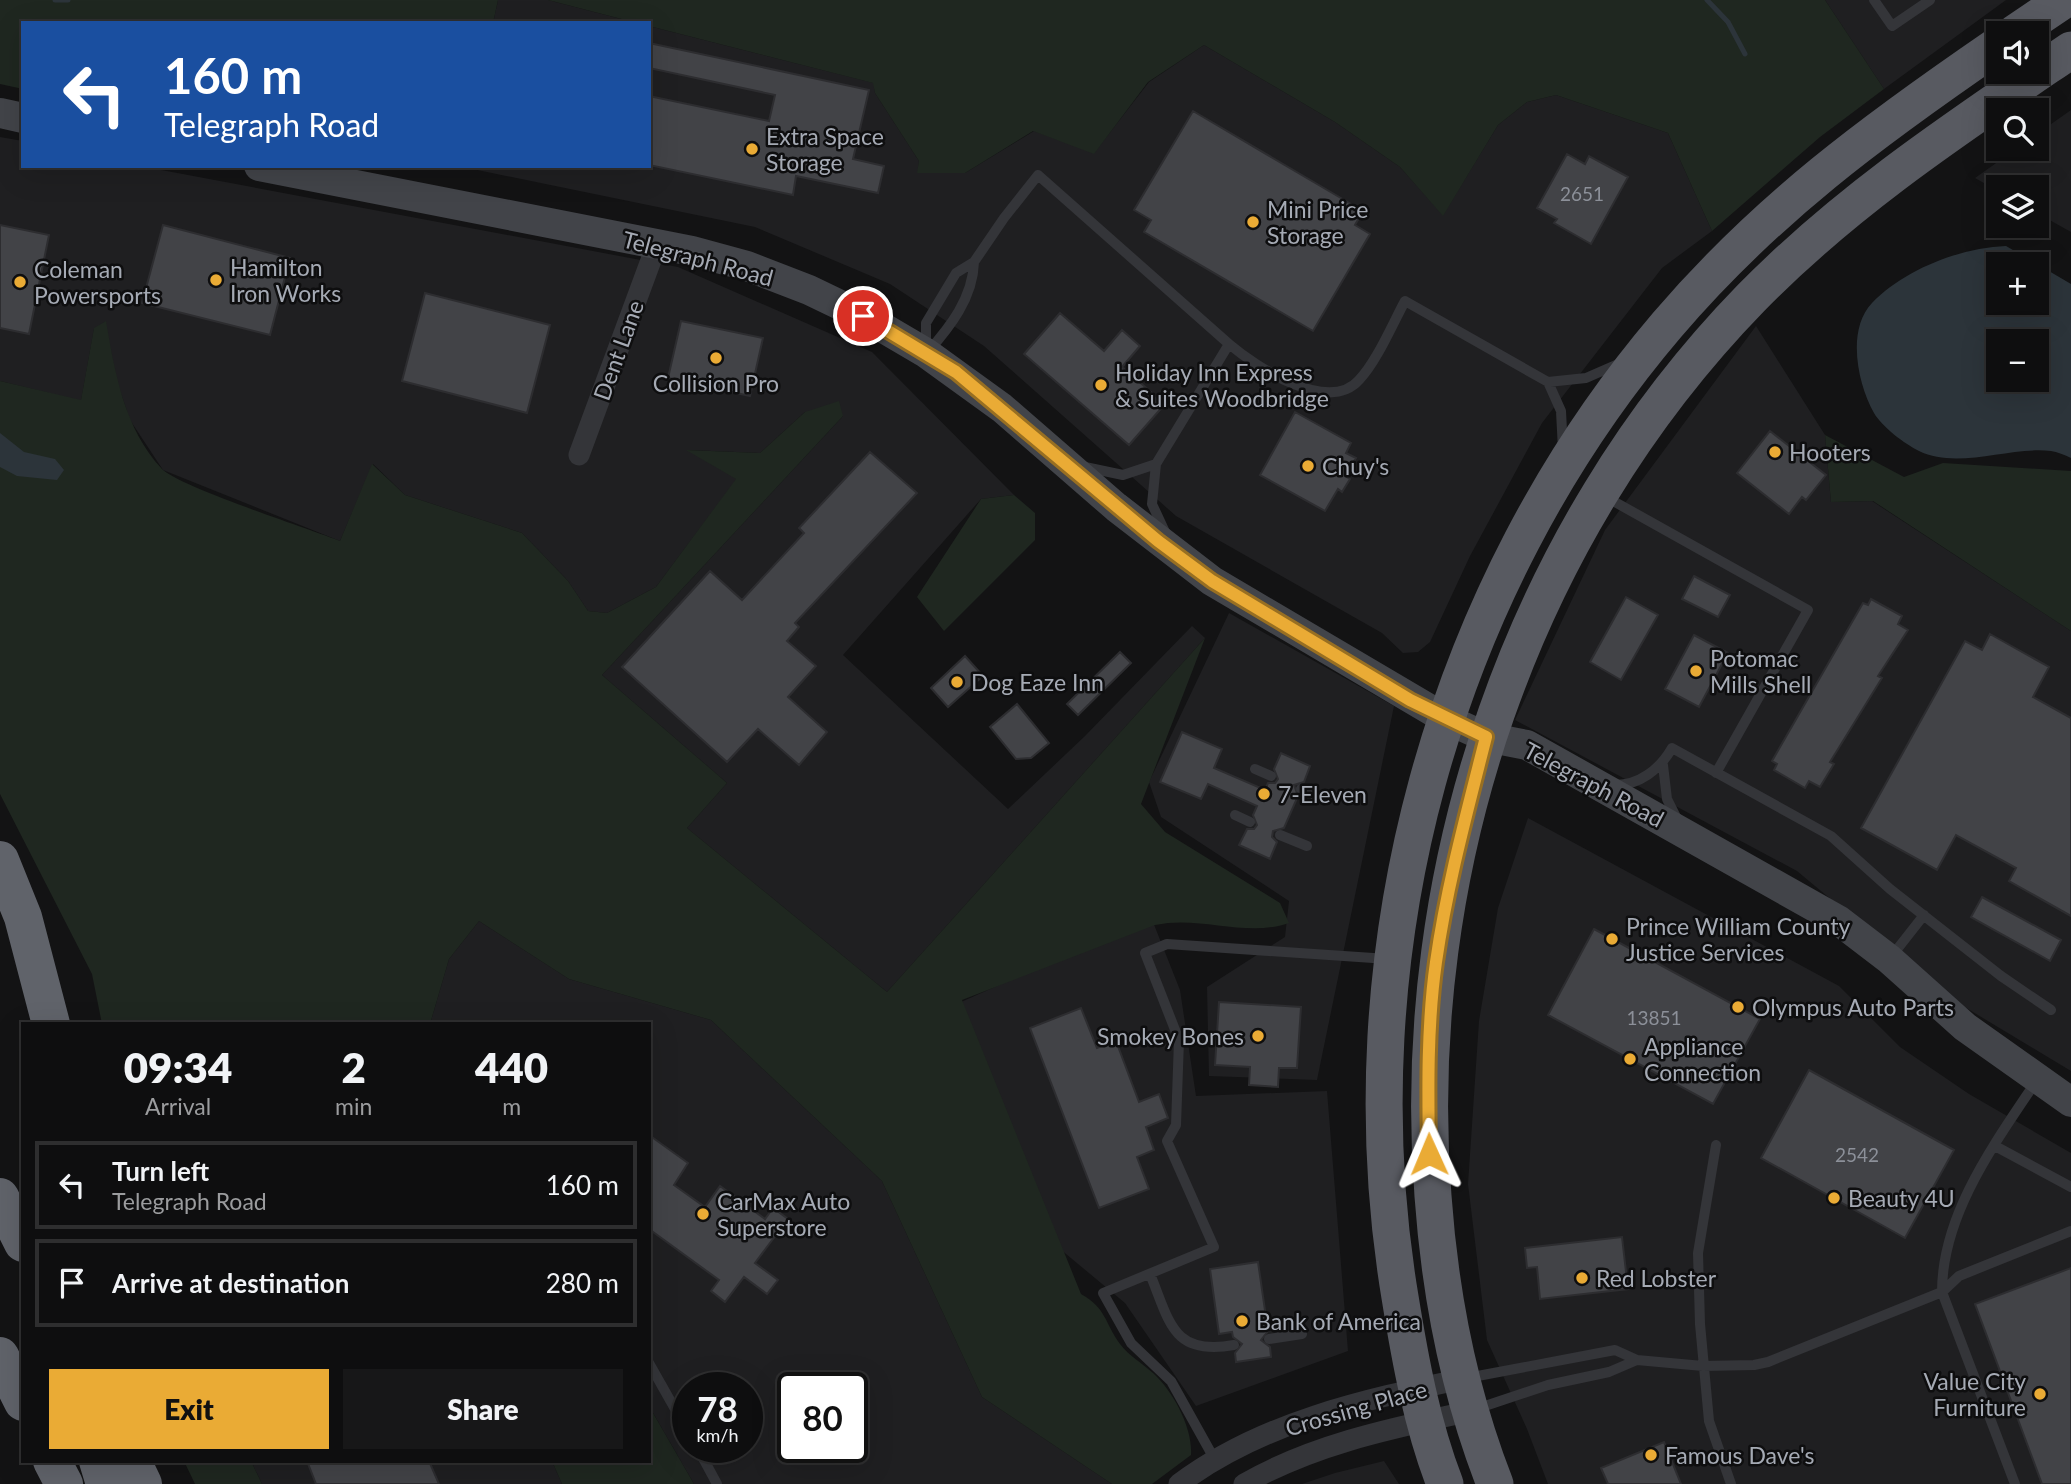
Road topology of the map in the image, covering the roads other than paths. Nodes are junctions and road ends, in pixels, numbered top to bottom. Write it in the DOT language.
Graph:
graph roads {
  1 [pos="1874,0"];
  2 [pos="1930,0"];
  3 [pos="2064,0"];
  4 [pos="2033,21"];
  5 [pos="2071,50"];
  6 [pos="1986,53"];
  7 [pos="0,113"];
  8 [pos="21,118"];
  9 [pos="269,168"];
  10 [pos="657,244"];
  11 [pos="974,262"];
  12 [pos="1229,344"];
  13 [pos="1646,351"];
  14 [pos="926,353"];
  15 [pos="1548,382"];
  16 [pos="579,455"];
  17 [pos="1064,462"];
  18 [pos="1156,464"];
  19 [pos="1561,472"];
  20 [pos="1600,494"];
  21 [pos="1179,558"];
  22 [pos="1446,719"];
  23 [pos="1486,737"];
  24 [pos="1663,765"];
  25 [pos="1255,769"];
  26 [pos="1716,773"];
  27 [pos="1271,776"];
  28 [pos="1599,785"];
  29 [pos="1301,789"];
  30 [pos="1315,795"];
  31 [pos="1235,815"];
  32 [pos="1250,822"];
  33 [pos="1280,835"];
  34 [pos="1696,839"];
  35 [pos="1307,846"];
  36 [pos="0,860"];
  37 [pos="1924,915"];
  38 [pos="1392,959"];
  39 [pos="1889,959"];
  40 [pos="2052,1010"];
  41 [pos="50,1022"];
  42 [pos="2037,1080"];
  43 [pos="2071,1102"];
  44 [pos="1716,1145"];
  45 [pos="1995,1146"];
  46 [pos="2071,1187"];
  47 [pos="0,1197"];
  48 [pos="2071,1231"];
  49 [pos="21,1238"];
  50 [pos="1150,1274"];
  51 [pos="1942,1292"];
  52 [pos="1302,1334"];
  53 [pos="1269,1339"];
  54 [pos="1234,1345"];
  55 [pos="0,1356"];
  56 [pos="1637,1360"];
  57 [pos="1703,1366"];
  58 [pos="651,1367"];
  59 [pos="1467,1395"];
  60 [pos="21,1398"];
  61 [pos="672,1404"];
  62 [pos="1422,1404"];
  63 [pos="1215,1460"];
  64 [pos="53,1463"];
  65 [pos="99,1463"];
  66 [pos="133,1463"];
  67 [pos="705,1463"];
  68 [pos="64,1484"];
  69 [pos="105,1484"];
  70 [pos="143,1484"];
  71 [pos="717,1484"];
  72 [pos="1179,1484"];
  73 [pos="1244,1484"];
  74 [pos="1445,1484"];
  75 [pos="1496,1484"];
  76 [pos="1731,1484"];
  77 [pos="2015,1484"];
  1 -- 2 [label="lane"];
  3 -- 4 [label="highway"];
  5 -- 20 [label="highway"];
  6 -- 13 [label="highway"];
  7 -- 8 [label="main road"];
  9 -- 10 [label="main road, Telegraph Road"];
  10 -- 14 [label="main road, Telegraph Road"];
  10 -- 16 [label="street, Dent Lane"];
  11 -- 12 [label="lane"];
  11 -- 14 [label="lane"];
  11 -- 14 [label="lane"];
  12 -- 15 [label="lane"];
  12 -- 18 [label="lane"];
  13 -- 15 [label="lane"];
  13 -- 19 [label="highway"];
  14 -- 17 [label="main road, Telegraph Road"];
  15 -- 19 [label="lane"];
  17 -- 18 [label="lane"];
  17 -- 21 [label="main road, Telegraph Road"];
  18 -- 21 [label="lane"];
  19 -- 22 [label="highway"];
  20 -- 23 [label="highway"];
  20 -- 26 [label="lane"];
  21 -- 22 [label="main road, Telegraph Road"];
  22 -- 23 [label="main road, Telegraph Road"];
  22 -- 38 [label="highway"];
  23 -- 28 [label="main road, Telegraph Road"];
  23 -- 59 [label="highway"];
  24 -- 26 [label="lane"];
  24 -- 28 [label="lane"];
  24 -- 34 [label="lane"];
  25 -- 27 [label="lane"];
  26 -- 37 [label="lane"];
  28 -- 34 [label="main road, Telegraph Road"];
  29 -- 30 [label="lane"];
  31 -- 32 [label="lane"];
  33 -- 35 [label="lane"];
  34 -- 39 [label="main road, Telegraph Road"];
  36 -- 41 [label="highway"];
  37 -- 39 [label="lane"];
  37 -- 40 [label="lane"];
  38 -- 50 [label="lane"];
  38 -- 62 [label="highway"];
  39 -- 42 [label="main road, Telegraph Road"];
  42 -- 43 [label="main road, Telegraph Road"];
  42 -- 45 [label="lane"];
  44 -- 57 [label="lane"];
  45 -- 46 [label="lane"];
  45 -- 51 [label="lane"];
  47 -- 49 [label="highway"];
  48 -- 51 [label="lane"];
  50 -- 54 [label="lane"];
  50 -- 63 [label="lane"];
  51 -- 57 [label="lane"];
  51 -- 77 [label="lane"];
  52 -- 53 [label="lane"];
  55 -- 60 [label="highway"];
  56 -- 57 [label="lane"];
  56 -- 59 [label="lane"];
  56 -- 59 [label="lane"];
  57 -- 76 [label="lane"];
  58 -- 61 [label="lane"];
  59 -- 62 [label="street, Crossing Place"];
  59 -- 62 [label="street, Crossing Place"];
  59 -- 75 [label="highway"];
  62 -- 63 [label="street, Crossing Place"];
  62 -- 73 [label="street, Crossing Place"];
  62 -- 74 [label="highway"];
  63 -- 72 [label="street, Crossing Place"];
  64 -- 68 [label="highway"];
  65 -- 69 [label="highway"];
  66 -- 70 [label="highway"];
  67 -- 71 [label="lane"];
}
